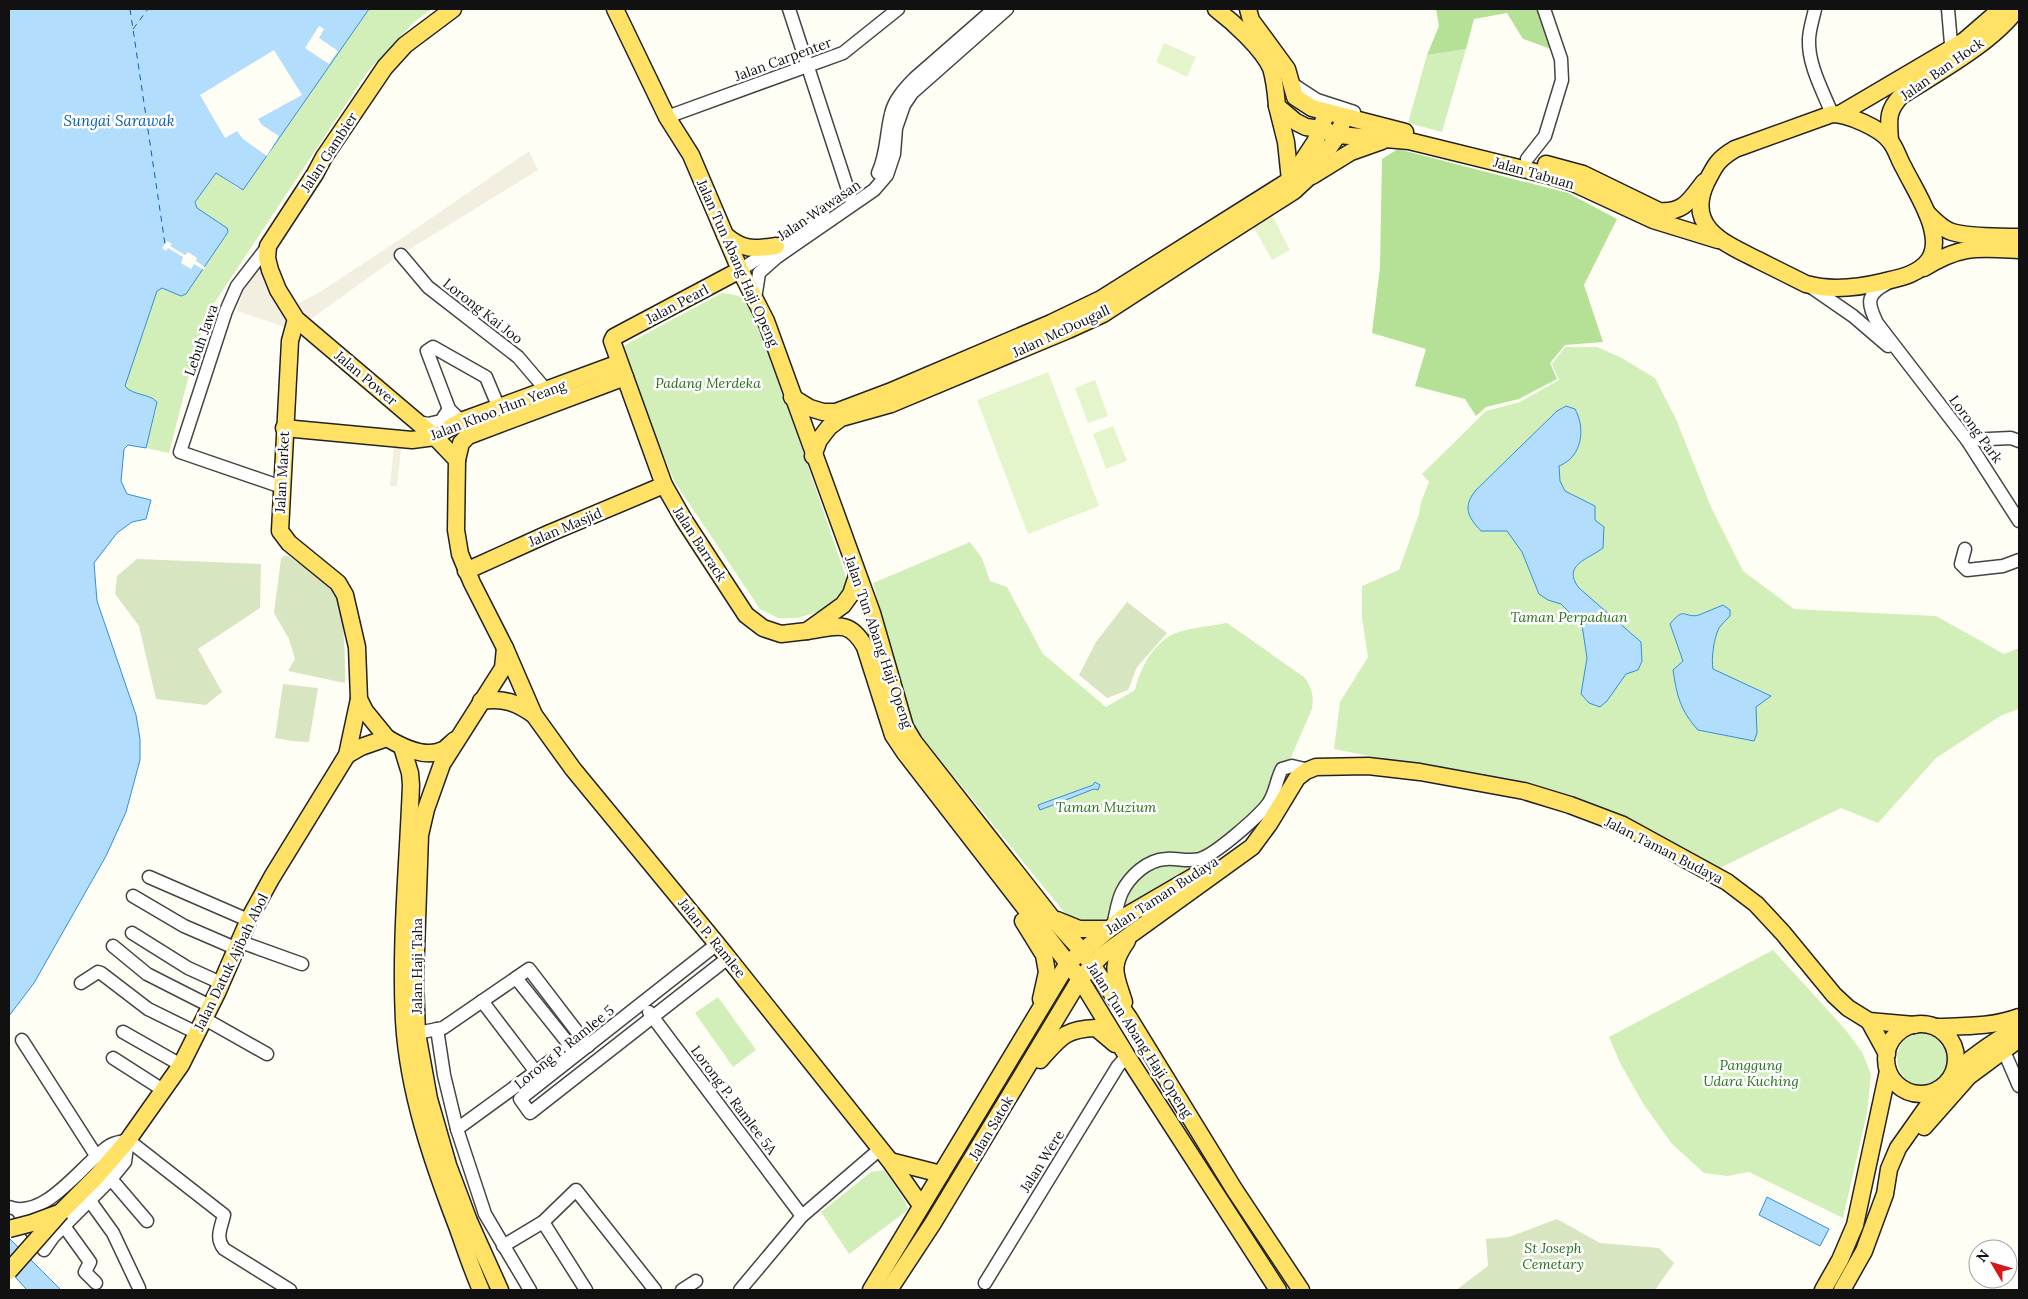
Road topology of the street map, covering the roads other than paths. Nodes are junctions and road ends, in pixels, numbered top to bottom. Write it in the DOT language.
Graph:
graph roads {
  1 [pos="453,9"];
  2 [pos="615,9"];
  3 [pos="789,9"];
  4 [pos="898,9"];
  5 [pos="994,9"];
  6 [pos="1007,9"];
  7 [pos="1216,9"];
  8 [pos="1544,9"];
  9 [pos="1815,9"];
  10 [pos="2001,9"];
  11 [pos="2017,9"];
  12 [pos="1251,13"];
  13 [pos="1949,14"];
  14 [pos="1980,29"];
  15 [pos="1947,52"];
  16 [pos="808,67"];
  17 [pos="1291,83"];
  18 [pos="1277,106"];
  19 [pos="1326,112"];
  20 [pos="1836,114"];
  21 [pos="667,117"];
  22 [pos="1344,117"];
  23 [pos="1321,129"];
  24 [pos="1338,135"];
  25 [pos="1393,135"];
  26 [pos="1890,140"];
  27 [pos="1528,159"];
  28 [pos="1710,174"];
  29 [pos="1308,178"];
  30 [pos="1290,180"];
  31 [pos="851,199"];
  32 [pos="1926,213"];
  33 [pos="725,235"];
  34 [pos="2019,237"];
  35 [pos="1721,242"];
  36 [pos="268,246"];
  37 [pos="776,246"];
  38 [pos="2019,250"];
  39 [pos="401,255"];
  40 [pos="740,270"];
  41 [pos="1920,271"];
  42 [pos="1897,278"];
  43 [pos="1806,284"];
  44 [pos="756,299"];
  45 [pos="296,319"];
  46 [pos="614,337"];
  47 [pos="321,340"];
  48 [pos="290,341"];
  49 [pos="1903,359"];
  50 [pos="622,370"];
  51 [pos="547,391"];
  52 [pos="792,397"];
  53 [pos="499,408"];
  54 [pos="449,409"];
  55 [pos="461,421"];
  56 [pos="418,422"];
  57 [pos="284,428"];
  58 [pos="435,437"];
  59 [pos="412,440"];
  60 [pos="1967,440"];
  61 [pos="2019,441"];
  62 [pos="813,456"];
  63 [pos="457,460"];
  64 [pos="664,485"];
  65 [pos="282,487"];
  66 [pos="2019,521"];
  67 [pos="1965,549"];
  68 [pos="2019,560"];
  69 [pos="466,571"];
  70 [pos="857,576"];
  71 [pos="807,631"];
  72 [pos="505,648"];
  73 [pos="358,700"];
  74 [pos="481,701"];
  75 [pos="534,715"];
  76 [pos="458,736"];
  77 [pos="387,738"];
  78 [pos="402,747"];
  79 [pos="347,755"];
  80 [pos="1310,770"];
  81 [pos="1261,833"];
  82 [pos="991,865"];
  83 [pos="149,877"];
  84 [pos="132,896"];
  85 [pos="1052,918"];
  86 [pos="248,920"];
  87 [pos="1111,927"];
  88 [pos="132,933"];
  89 [pos="1133,933"];
  90 [pos="717,944"];
  91 [pos="237,945"];
  92 [pos="113,946"];
  93 [pos="1082,951"];
  94 [pos="728,958"];
  95 [pos="302,964"];
  96 [pos="1068,964"];
  97 [pos="1092,965"];
  98 [pos="516,978"];
  99 [pos="1080,979"];
  100 [pos="81,983"];
  101 [pos="221,983"];
  102 [pos="482,1001"];
  103 [pos="642,1003"];
  104 [pos="652,1017"];
  105 [pos="2019,1017"];
  106 [pos="1129,1018"];
  107 [pos="204,1019"];
  108 [pos="1034,1021"];
  109 [pos="1869,1021"];
  110 [pos="1914,1025"];
  111 [pos="1937,1028"];
  112 [pos="2019,1028"];
  113 [pos="437,1030"];
  114 [pos="123,1032"];
  115 [pos="417,1032"];
  116 [pos="2019,1039"];
  117 [pos="22,1040"];
  118 [pos="588,1046"];
  119 [pos="2003,1049"];
  120 [pos="574,1050"];
  121 [pos="267,1054"];
  122 [pos="1127,1056"];
  123 [pos="113,1058"];
  124 [pos="1887,1062"];
  125 [pos="181,1064"];
  126 [pos="536,1072"];
  127 [pos="1954,1072"];
  128 [pos="2019,1086"];
  129 [pos="1014,1089"];
  130 [pos="163,1090"];
  131 [pos="1939,1090"];
  132 [pos="457,1129"];
  133 [pos="128,1140"];
  134 [pos="885,1155"];
  135 [pos="97,1157"];
  136 [pos="941,1174"];
  137 [pos="111,1179"];
  138 [pos="931,1191"];
  139 [pos="1885,1194"];
  140 [pos="90,1201"];
  141 [pos="920,1204"];
  142 [pos="13,1209"];
  143 [pos="802,1216"];
  144 [pos="62,1219"];
  145 [pos="147,1221"];
  146 [pos="543,1222"];
  147 [pos="9,1229"];
  148 [pos="503,1246"];
  149 [pos="9,1271"];
  150 [pos="900,1275"];
  151 [pos="696,1281"];
  152 [pos="96,1283"];
  153 [pos="984,1283"];
  154 [pos="139,1288"];
  155 [pos="290,1290"];
  156 [pos="481,1290"];
  157 [pos="500,1290"];
  158 [pos="530,1290"];
  159 [pos="586,1290"];
  160 [pos="655,1290"];
  161 [pos="682,1290"];
  162 [pos="740,1290"];
  163 [pos="859,1290"];
  164 [pos="871,1290"];
  165 [pos="889,1290"];
  166 [pos="893,1290"];
  167 [pos="1278,1290"];
  168 [pos="1301,1290"];
  169 [pos="1823,1290"];
  170 [pos="1842,1290"];
  1 -- 36 [label="main road, Jalan Gambier"];
  2 -- 21 [label="main road, Jalan Tun Abang Haji Openg"];
  3 -- 16 [label="street"];
  4 -- 16 [label="street, Jalan Carpenter"];
  5 -- 31 [label="street, Jalan Wawasan"];
  6 -- 44 [label="street, Jalan Wawasan"];
  7 -- 18 [label="main road"];
  8 -- 27 [label="street"];
  9 -- 20 [label="street"];
  10 -- 14 [label="main road, Jalan Ban Hock"];
  11 -- 26 [label="main road, Jalan Ban Hock"];
  12 -- 17 [label="main road, Jalan Tabuan"];
  13 -- 14 [label="street"];
  13 -- 15 [label="street"];
  14 -- 15 [label="main road, Jalan Ban Hock"];
  15 -- 20 [label="main road, Jalan Ban Hock"];
  16 -- 21 [label="street, Jalan Carpenter"];
  16 -- 31 [label="street"];
  17 -- 19 [label="main road, Jalan Tabuan"];
  17 -- 25 [label="street"];
  18 -- 23 [label="main road, Jalan Tabuan"];
  18 -- 30 [label="main road"];
  19 -- 22 [label="main road, Jalan Tabuan"];
  19 -- 23 [label="main road, Jalan McDougall"];
  20 -- 26 [label="main road"];
  20 -- 28 [label="main road, Jalan Ban Hock"];
  21 -- 33 [label="main road, Jalan Tun Abang Haji Openg"];
  22 -- 24 [label="main road, Jalan McDougall"];
  22 -- 25 [label="main road, Jalan Tabuan"];
  23 -- 24 [label="main road, Jalan Tabuan"];
  23 -- 30 [label="main road, Jalan McDougall"];
  24 -- 25 [label="main road, Jalan Tabuan"];
  24 -- 29 [label="main road, Jalan McDougall"];
  25 -- 27 [label="main road, Jalan Tabuan"];
  25 -- 29 [label="main road"];
  25 -- 35 [label="main road, Jalan Tabuan"];
  26 -- 32 [label="main road"];
  27 -- 28 [label="main road, Jalan Tabuan"];
  28 -- 35 [label="main road"];
  29 -- 62 [label="main road, Jalan McDougall"];
  30 -- 52 [label="main road, Jalan McDougall"];
  31 -- 37 [label="street, Jalan Wawasan"];
  32 -- 34 [label="main road"];
  32 -- 41 [label="main road"];
  33 -- 37 [label="main road"];
  33 -- 40 [label="main road, Jalan Tun Abang Haji Openg"];
  35 -- 43 [label="main road, Jalan Tabuan"];
  36 -- 45 [label="main road"];
  36 -- 65 [label="street, Lebuh Jawa"];
  37 -- 40 [label="street, Jalan Wawasan"];
  38 -- 41 [label="main road"];
  39 -- 51 [label="street, Lorong Kai Joo"];
  40 -- 44 [label="main road, Jalan Tun Abang Haji Openg"];
  40 -- 46 [label="main road, Jalan Pearl"];
  41 -- 42 [label="main road, Jalan Tabuan"];
  42 -- 43 [label="main road, Jalan Tabuan"];
  42 -- 49 [label="street"];
  43 -- 49 [label="street"];
  44 -- 52 [label="main road, Jalan Tun Abang Haji Openg"];
  45 -- 47 [label="main road, Jalan Power"];
  45 -- 48 [label="main road, Jalan Market"];
  46 -- 50 [label="main road, Jalan Barrack"];
  47 -- 48 [label="main road"];
  47 -- 56 [label="main road, Jalan Power"];
  48 -- 57 [label="main road, Jalan Market"];
  49 -- 60 [label="street, Lorong Park"];
  50 -- 51 [label="main road, Jalan Khoo Hun Yeang"];
  50 -- 63 [label="main road, Jalan Khoo Hun Yeang"];
  50 -- 64 [label="main road, Jalan Barrack"];
  51 -- 53 [label="main road, Jalan Khoo Hun Yeang"];
  52 -- 62 [label="main road, Jalan Tun Abang Haji Openg"];
  53 -- 54 [label="street"];
  53 -- 55 [label="main road, Jalan Khoo Hun Yeang"];
  54 -- 55 [label="street"];
  54 -- 56 [label="street"];
  55 -- 58 [label="main road, Jalan Khoo Hun Yeang"];
  56 -- 58 [label="main road, Jalan Power"];
  56 -- 59 [label="main road"];
  57 -- 59 [label="main road, Jalan Khoo Hun Yeang"];
  57 -- 65 [label="main road, Jalan Market"];
  58 -- 59 [label="main road, Jalan Khoo Hun Yeang"];
  58 -- 63 [label="main road, Jalan Power"];
  60 -- 61 [label="street"];
  60 -- 66 [label="street, Lorong Park"];
  62 -- 70 [label="main road, Jalan Tun Abang Haji Openg"];
  63 -- 69 [label="main road, Jalan P. Ramlee"];
  64 -- 69 [label="main road, Jalan Masjid"];
  64 -- 71 [label="main road, Jalan Barrack"];
  65 -- 73 [label="main road, Jalan Market"];
  67 -- 68 [label="street"];
  69 -- 72 [label="main road, Jalan P. Ramlee"];
  70 -- 71 [label="main road, Jalan Barrack"];
  70 -- 85 [label="main road, Jalan Tun Abang Haji Openg"];
  71 -- 82 [label="main road, Jalan Tun Abang Haji Openg"];
  72 -- 74 [label="main road, Jalan Haji Taha"];
  72 -- 75 [label="main road, Jalan P. Ramlee"];
  73 -- 77 [label="main road"];
  73 -- 79 [label="main road, Jalan Datuk Ajibah Abol"];
  74 -- 75 [label="main road, Jalan P. Ramlee"];
  74 -- 76 [label="main road, Jalan Haji Taha"];
  75 -- 90 [label="main road, Jalan P. Ramlee"];
  76 -- 78 [label="main road"];
  76 -- 115 [label="main road, Jalan Haji Taha"];
  77 -- 78 [label="main road"];
  77 -- 79 [label="main road"];
  78 -- 156 [label="main road, Jalan Haji Taha"];
  79 -- 86 [label="main road, Jalan Datuk Ajibah Abol"];
  80 -- 81 [label="main road, Jalan Taman Budaya"];
  80 -- 87 [label="street"];
  80 -- 109 [label="main road, Jalan Taman Budaya"];
  81 -- 87 [label="main road, Jalan Taman Budaya"];
  81 -- 89 [label="main road, Jalan Taman Budaya"];
  82 -- 96 [label="main road, Jalan Tun Abang Haji Openg"];
  82 -- 108 [label="main road"];
  83 -- 86 [label="street"];
  84 -- 91 [label="street"];
  85 -- 87 [label="main road"];
  85 -- 93 [label="main road, Jalan Tun Abang Haji Openg"];
  86 -- 91 [label="main road, Jalan Datuk Ajibah Abol"];
  87 -- 93 [label="main road, Jalan Taman Budaya"];
  88 -- 101 [label="street"];
  89 -- 97 [label="main road, Jalan Taman Budaya"];
  89 -- 106 [label="main road"];
  90 -- 94 [label="main road, Jalan P. Ramlee"];
  90 -- 103 [label="street, Lorong P. Ramlee 5"];
  91 -- 95 [label="street"];
  91 -- 101 [label="main road, Jalan Datuk Ajibah Abol"];
  92 -- 107 [label="street"];
  93 -- 96 [label="main road, Jalan Taman Budaya"];
  93 -- 97 [label="main road, Jalan Tun Abang Haji Openg"];
  94 -- 104 [label="street, Lorong P. Ramlee 5"];
  94 -- 134 [label="main road, Jalan P. Ramlee"];
  96 -- 99 [label="main road, Jalan Tun Abang Haji Openg"];
  96 -- 108 [label="main road, Jalan Satok"];
  97 -- 99 [label="main road, Jalan Taman Budaya"];
  97 -- 106 [label="main road, Jalan Tun Abang Haji Openg"];
  98 -- 102 [label="street"];
  98 -- 118 [label="street"];
  98 -- 120 [label="street"];
  99 -- 122 [label="main road, Jalan Tun Abang Haji Openg"];
  99 -- 129 [label="main road, Jalan Satok"];
  100 -- 107 [label="street"];
  101 -- 107 [label="main road, Jalan Datuk Ajibah Abol"];
  102 -- 113 [label="street"];
  102 -- 126 [label="street"];
  103 -- 104 [label="street, Lorong P. Ramlee 5A"];
  103 -- 118 [label="street, Lorong P. Ramlee 5"];
  104 -- 120 [label="street, Lorong P. Ramlee 5"];
  104 -- 143 [label="street, Lorong P. Ramlee 5A"];
  105 -- 111 [label="main road"];
  106 -- 168 [label="main road, Jalan Tun Abang Haji Openg"];
  107 -- 121 [label="street"];
  107 -- 125 [label="main road, Jalan Datuk Ajibah Abol"];
  108 -- 136 [label="main road, Jalan Satok"];
  109 -- 110 [label="main road"];
  109 -- 124 [label="main road"];
  110 -- 111 [label="main road"];
  110 -- 124 [label="main road"];
  111 -- 127 [label="main road"];
  112 -- 127 [label="main road"];
  113 -- 115 [label="street"];
  113 -- 132 [label="street"];
  114 -- 125 [label="street"];
  115 -- 157 [label="main road, Jalan Haji Taha"];
  116 -- 119 [label="main road"];
  117 -- 135 [label="street"];
  118 -- 120 [label="street, Lorong P. Ramlee 5"];
  119 -- 128 [label="street"];
  119 -- 139 [label="main road"];
  120 -- 126 [label="street"];
  122 -- 129 [label="main road"];
  122 -- 153 [label="street, Jalan Were"];
  122 -- 167 [label="main road, Jalan Tun Abang Haji Openg"];
  123 -- 130 [label="street"];
  124 -- 131 [label="main road"];
  124 -- 169 [label="main road"];
  125 -- 130 [label="main road, Jalan Datuk Ajibah Abol"];
  126 -- 132 [label="street"];
  127 -- 131 [label="main road"];
  129 -- 150 [label="main road, Jalan Satok"];
  130 -- 133 [label="main road, Jalan Datuk Ajibah Abol"];
  131 -- 139 [label="main road"];
  132 -- 148 [label="street"];
  133 -- 135 [label="street"];
  133 -- 137 [label="street"];
  133 -- 144 [label="main road, Jalan Datuk Ajibah Abol"];
  133 -- 155 [label="street"];
  134 -- 136 [label="main road"];
  134 -- 141 [label="main road, Jalan P. Ramlee"];
  134 -- 143 [label="street"];
  135 -- 142 [label="street"];
  136 -- 138 [label="main road, Jalan Satok"];
  137 -- 140 [label="street"];
  137 -- 145 [label="street"];
  138 -- 141 [label="main road, Jalan Satok"];
  138 -- 164 [label="main road, Jalan Satok"];
  139 -- 170 [label="main road"];
  140 -- 144 [label="street"];
  140 -- 154 [label="street"];
  141 -- 163 [label="main road, Jalan Satok"];
  142 -- 144 [label="street"];
  143 -- 162 [label="street"];
  144 -- 147 [label="main road, bridge"];
  144 -- 149 [label="main road, Jalan Datuk Ajibah Abol, bridge"];
  144 -- 152 [label="street"];
  146 -- 148 [label="street"];
  146 -- 159 [label="street"];
  146 -- 160 [label="street"];
  148 -- 158 [label="street"];
  150 -- 165 [label="main road, Jalan Satok"];
  150 -- 166 [label="main road, Jalan Satok"];
  151 -- 161 [label="street"];
}
